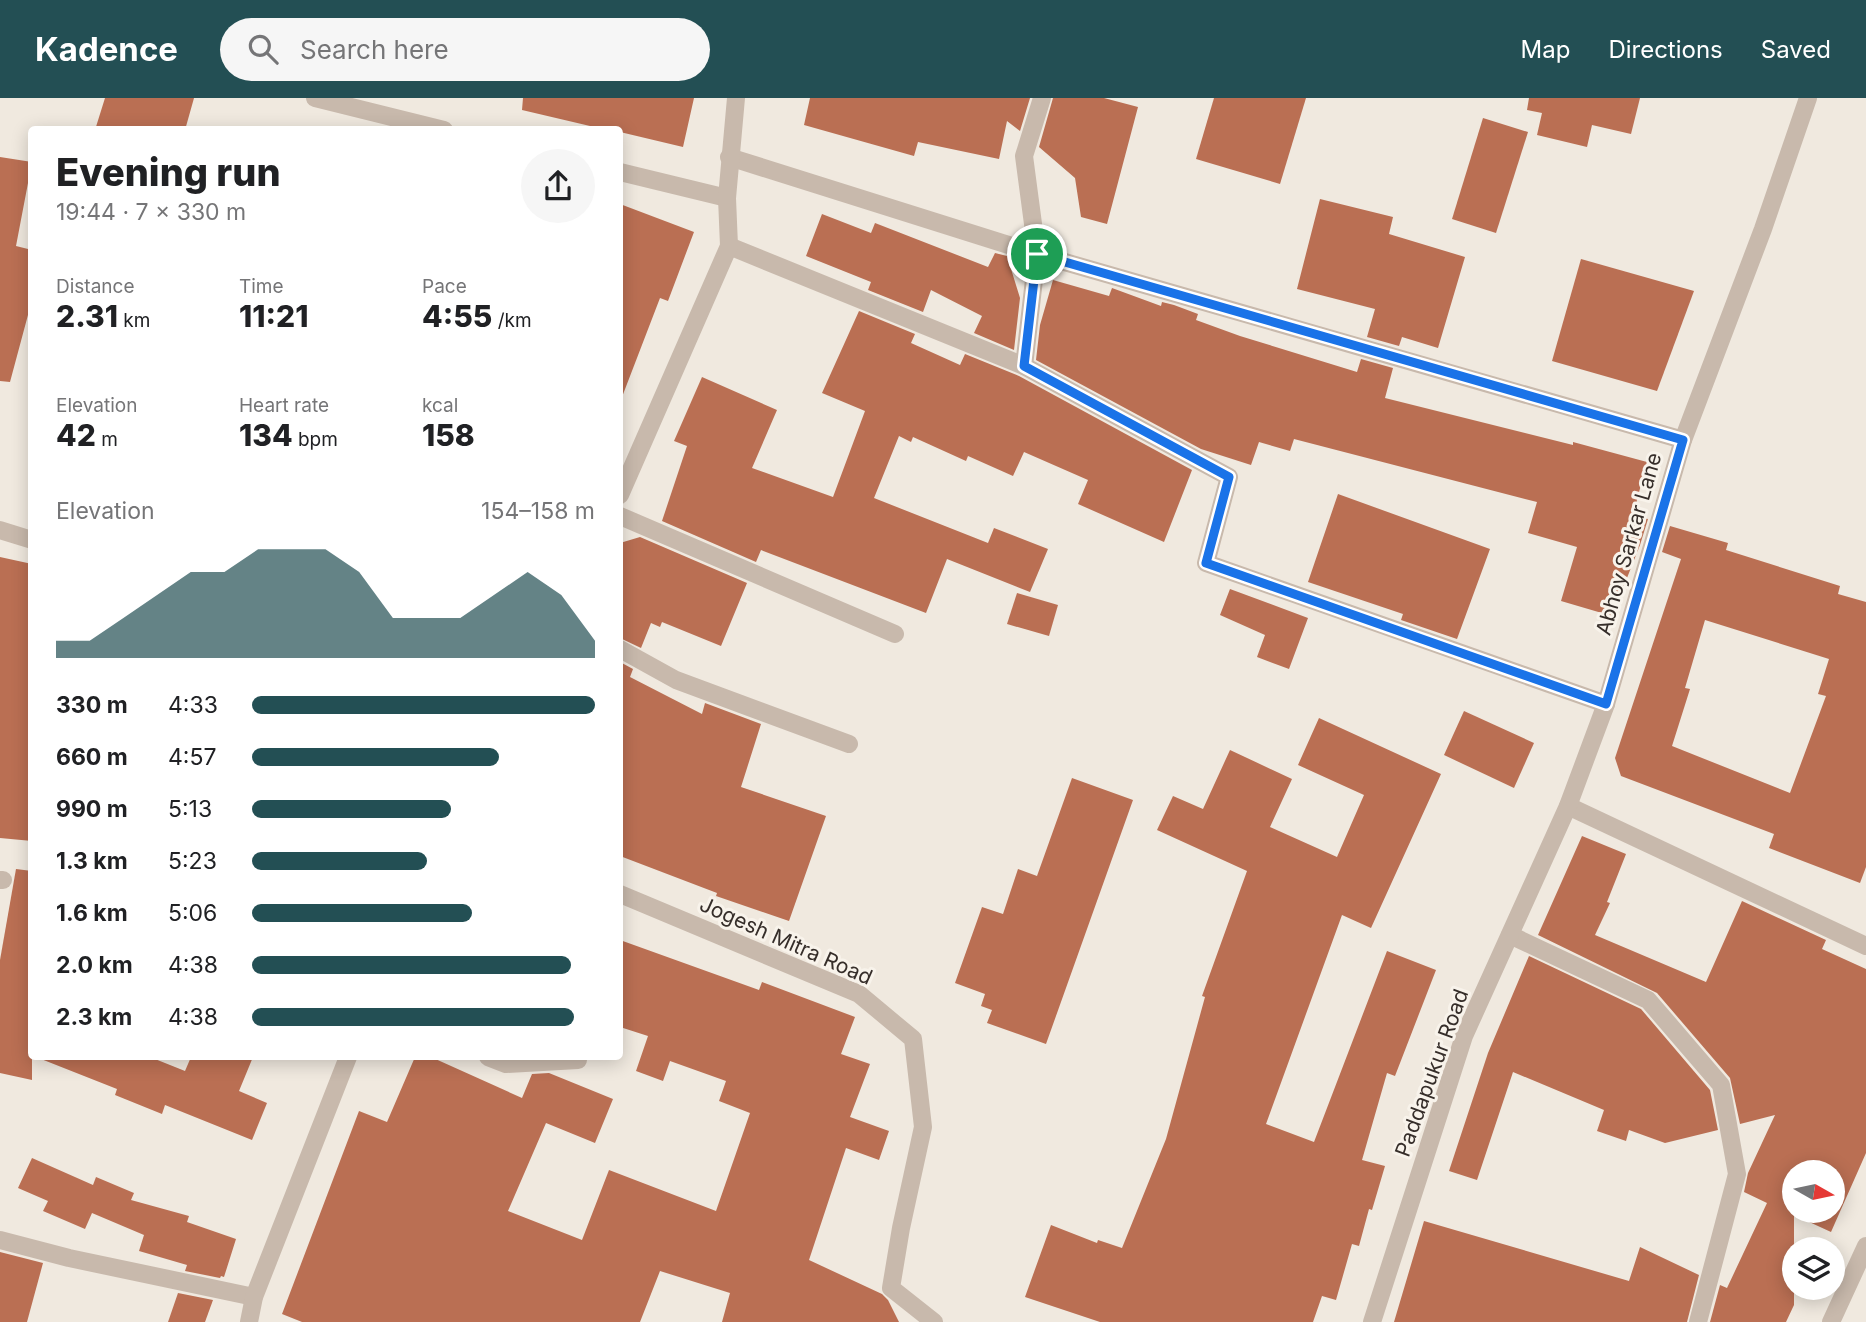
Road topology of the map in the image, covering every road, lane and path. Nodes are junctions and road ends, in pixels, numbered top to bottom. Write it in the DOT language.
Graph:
graph roads {
  1 [pos="315,98"];
  2 [pos="736,98"];
  3 [pos="1042,98"];
  4 [pos="1808,98"];
  5 [pos="428,126"];
  6 [pos="729,157"];
  7 [pos="623,173"];
  8 [pos="727,198"];
  9 [pos="729,246"];
  10 [pos="1037,254"];
  11 [pos="1024,366"];
  12 [pos="1683,440"];
  13 [pos="623,488"];
  14 [pos="623,517"];
  15 [pos="0,530"];
  16 [pos="28,539"];
  17 [pos="895,634"];
  18 [pos="623,651"];
  19 [pos="1606,704"];
  20 [pos="849,744"];
  21 [pos="1568,806"];
  22 [pos="623,895"];
  23 [pos="1510,935"];
  24 [pos="1866,946"];
  25 [pos="347,1060"];
  26 [pos="496,1060"];
  27 [pos="578,1060"];
  28 [pos="0,1240"];
  29 [pos="1864,1258"];
  30 [pos="254,1297"];
  31 [pos="249,1322"];
  32 [pos="934,1322"];
  33 [pos="1372,1322"];
  34 [pos="1698,1322"];
  35 [pos="1831,1322"];
  1 -- 5 [label="street"];
  2 -- 6 [label="street"];
  3 -- 10 [label="street"];
  4 -- 12 [label="street, Abhoy Sarkar Lane"];
  6 -- 8 [label="street"];
  6 -- 10 [label="street"];
  7 -- 8 [label="street"];
  8 -- 9 [label="street"];
  9 -- 11 [label="street"];
  9 -- 13 [label="street"];
  10 -- 11 [label="street"];
  10 -- 12 [label="street"];
  11 -- 19 [label="street"];
  12 -- 19 [label="street, Abhoy Sarkar Lane"];
  14 -- 17 [label="street"];
  15 -- 16 [label="street"];
  18 -- 20 [label="street"];
  19 -- 21 [label="street, Abhoy Sarkar Lane"];
  21 -- 23 [label="street, Paddapukur Road"];
  21 -- 24 [label="street"];
  22 -- 32 [label="street, Jogesh Mitra Road"];
  23 -- 33 [label="street, Paddapukur Road"];
  23 -- 34 [label="street"];
  25 -- 30 [label="street"];
  26 -- 27 [label="street"];
  28 -- 30 [label="street"];
  29 -- 35 [label="street"];
  30 -- 31 [label="street"];
}
